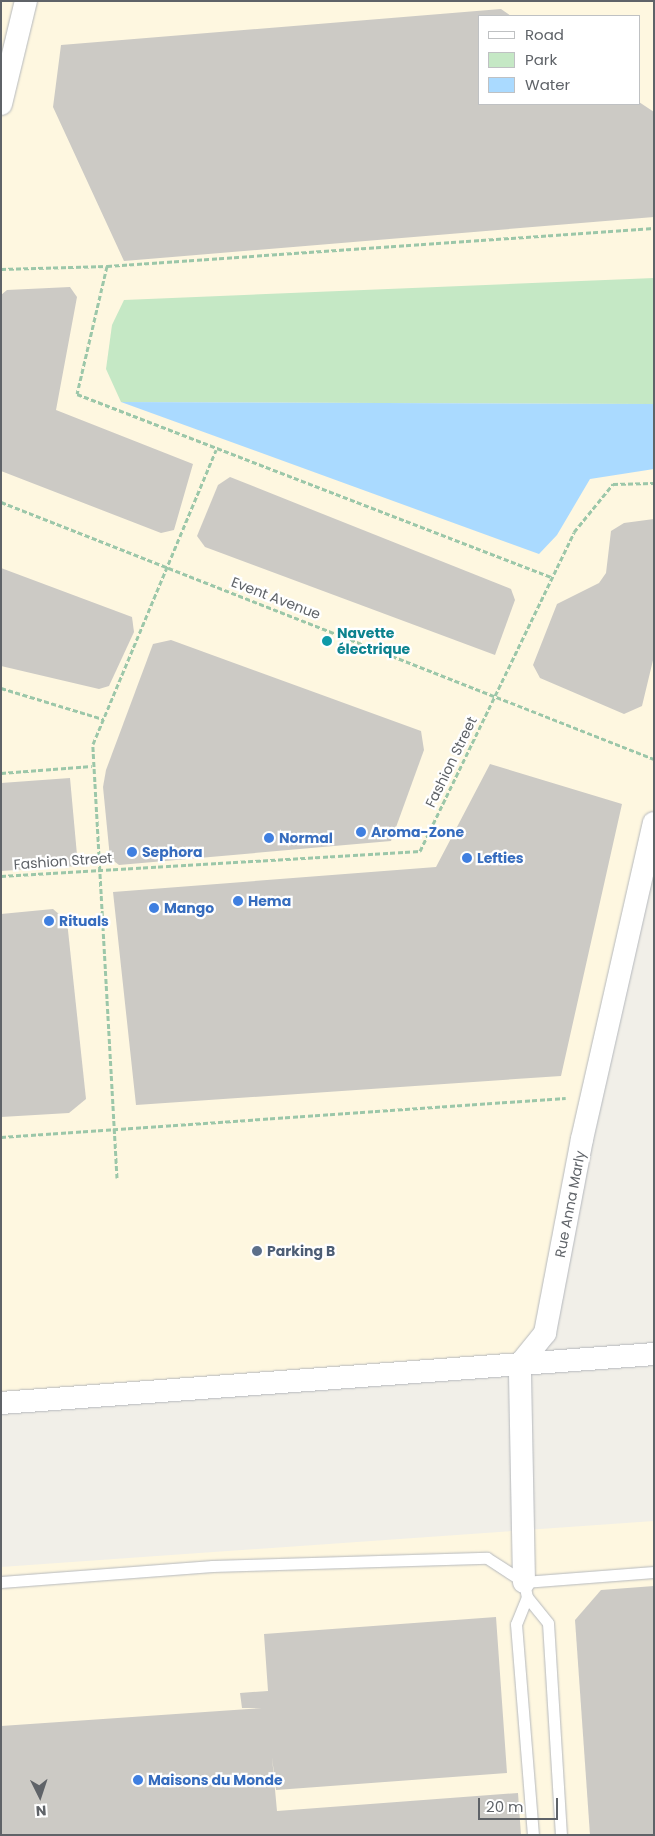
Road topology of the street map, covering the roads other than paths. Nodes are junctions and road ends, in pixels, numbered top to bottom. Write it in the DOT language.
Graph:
graph roads {
  1 [pos="26,1"];
  2 [pos="1,104"];
  3 [pos="654,824"];
  4 [pos="654,1354"];
  5 [pos="520,1364"];
  6 [pos="1,1404"];
  7 [pos="654,1572"];
  8 [pos="1,1582"];
  9 [pos="525,1590"];
  10 [pos="533,1835"];
  11 [pos="561,1835"];
  1 -- 2 [label="street"];
  3 -- 5 [label="street, Rue Anna Marly"];
  4 -- 5 [label="street"];
  5 -- 6 [label="street"];
  5 -- 9 [label="street"];
  7 -- 9 [label="lane"];
  8 -- 9 [label="lane"];
  9 -- 10 [label="lane"];
  9 -- 11 [label="lane"];
}
